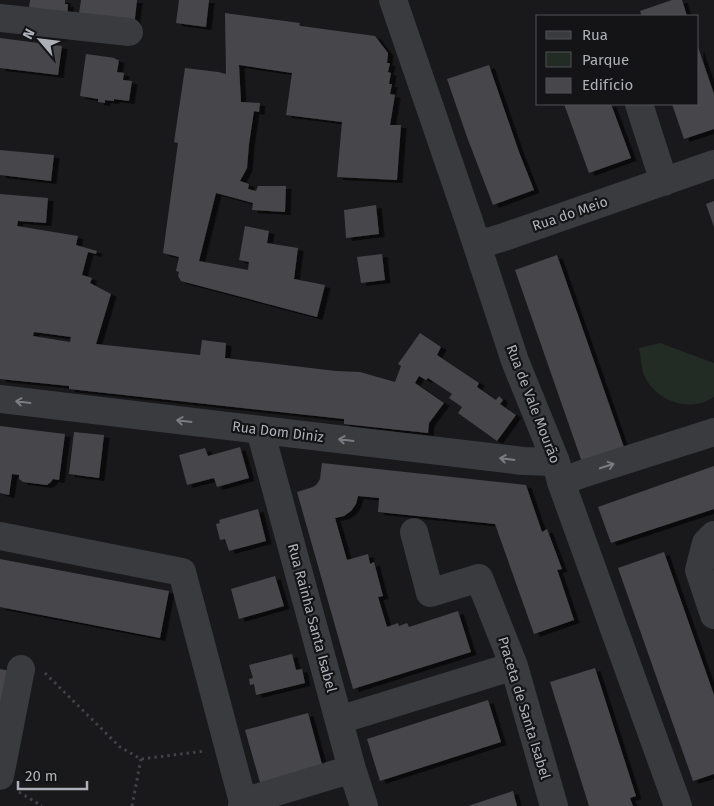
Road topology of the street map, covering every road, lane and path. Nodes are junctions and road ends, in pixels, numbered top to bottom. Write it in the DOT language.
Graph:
graph roads {
  1 [pos="386,1"];
  2 [pos="0,18"];
  3 [pos="129,32"];
  4 [pos="639,105"];
  5 [pos="714,164"];
  6 [pos="664,182"];
  7 [pos="476,245"];
  8 [pos="0,400"];
  9 [pos="260,430"];
  10 [pos="714,432"];
  11 [pos="558,472"];
  12 [pos="414,532"];
  13 [pos="714,535"];
  14 [pos="0,536"];
  15 [pos="714,615"];
  16 [pos="514,666"];
  17 [pos="21,669"];
  18 [pos="339,720"];
  19 [pos="229,748"];
  20 [pos="141,759"];
  21 [pos="352,770"];
  22 [pos="8,784"];
  23 [pos="242,804"];
  24 [pos="42,806"];
  25 [pos="132,806"];
  26 [pos="364,806"];
  27 [pos="554,806"];
  28 [pos="678,806"];
  1 -- 7 [label="street, Rua de Vale Mourão"];
  2 -- 3 [label="street"];
  4 -- 6 [label="street"];
  5 -- 6 [label="street, Rua do Meio"];
  6 -- 7 [label="street, Rua do Meio"];
  7 -- 11 [label="street, Rua de Vale Mourão"];
  9 -- 8 [label="street, Rua Dom Diniz, one-way"];
  11 -- 9 [label="street, Rua Dom Diniz, one-way"];
  9 -- 18 [label="street, Rua Rainha Santa Isabel"];
  11 -- 10 [label="street, Rua Dom Diniz, one-way"];
  11 -- 28 [label="street, Rua de Vale Mourão"];
  12 -- 16 [label="street, Praceta de Santa Isabel"];
  13 -- 15 [label="street"];
  14 -- 19 [label="street"];
  16 -- 18 [label="street"];
  16 -- 27 [label="street, Praceta de Santa Isabel"];
  17 -- 20 [label="path"];
  17 -- 22 [label="street"];
  18 -- 21 [label="street, Rua Rainha Santa Isabel"];
  19 -- 20 [label="path"];
  19 -- 23 [label="street"];
  20 -- 25 [label="path"];
  21 -- 23 [label="street"];
  21 -- 26 [label="street, Rua Rainha Santa Isabel"];
  22 -- 24 [label="path"];
}
